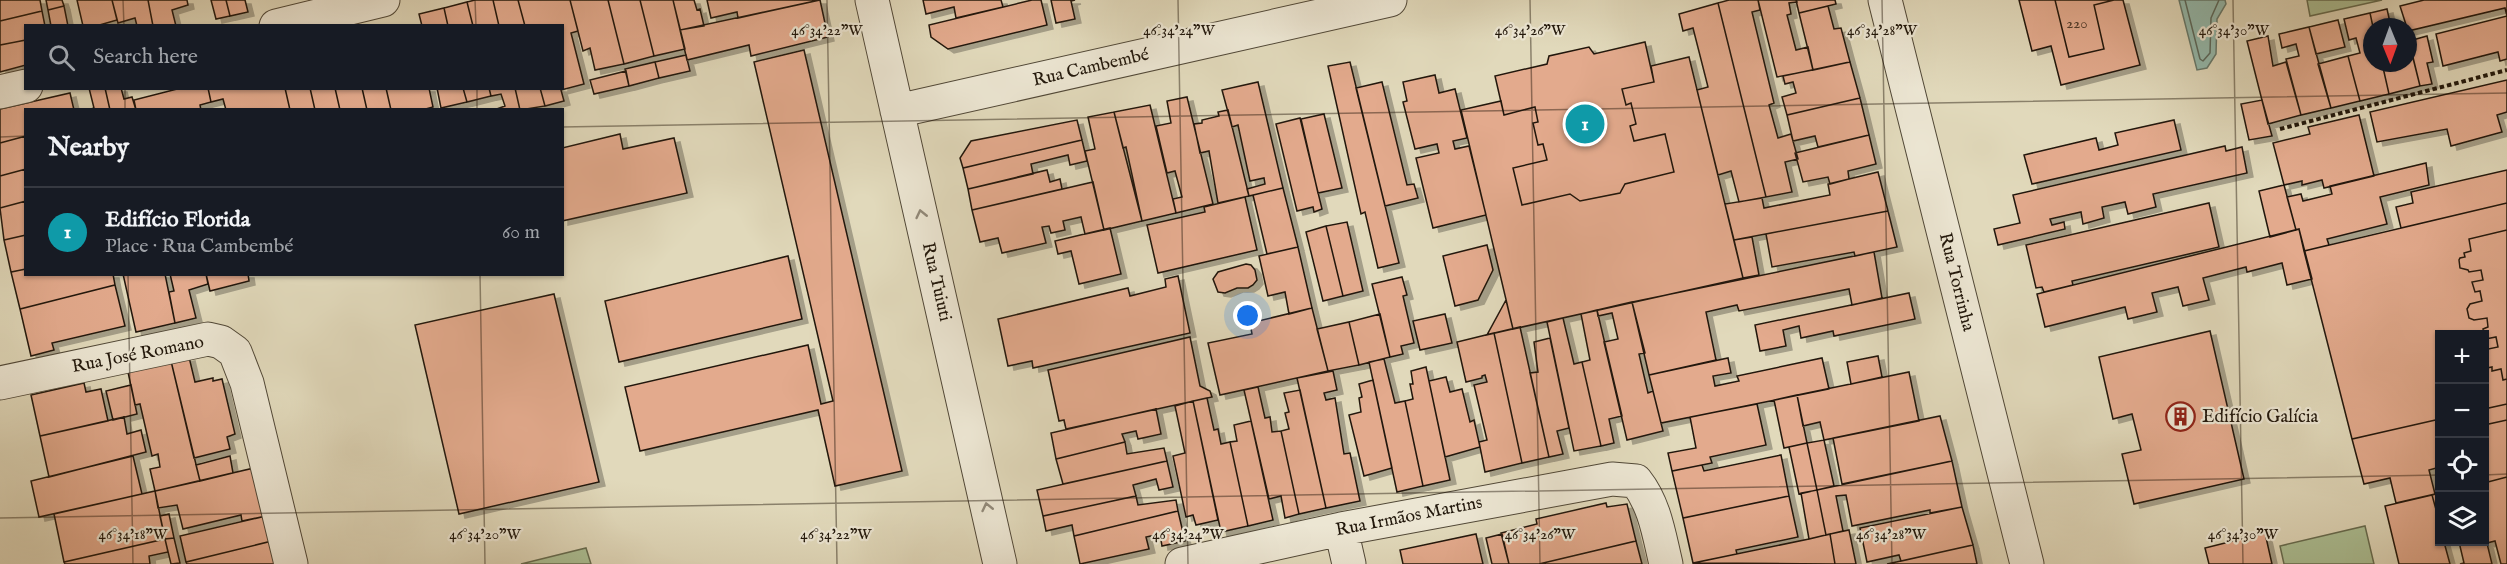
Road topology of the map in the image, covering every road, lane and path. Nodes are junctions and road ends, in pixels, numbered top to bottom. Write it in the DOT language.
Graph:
graph roads {
  1 [pos="383,0"];
  2 [pos="872,0"];
  3 [pos="1390,0"];
  4 [pos="1885,0"];
  5 [pos="284,24"];
  6 [pos="2507,70"];
  7 [pos="24,86"];
  8 [pos="0,92"];
  9 [pos="897,111"];
  10 [pos="2280,129"];
  11 [pos="0,383"];
  12 [pos="1341,529"];
  13 [pos="291,564"];
  14 [pos="1000,564"];
  15 [pos="1182,564"];
  16 [pos="1349,564"];
  17 [pos="1666,564"];
  18 [pos="2027,564"];
  1 -- 5 [label="street"];
  2 -- 9 [label="street, Rua Tuiuti"];
  3 -- 9 [label="street, Rua Cambembé"];
  4 -- 18 [label="street, Rua Torrinha"];
  6 -- 10 [label="path"];
  7 -- 8 [label="street"];
  14 -- 9 [label="street, Rua Tuiuti, one-way"];
  11 -- 13 [label="street, Rua José Romano"];
  12 -- 15 [label="street, Rua Irmãos Martins"];
  12 -- 16 [label="street"];
  12 -- 17 [label="street, Rua Irmãos Martins"];
}
